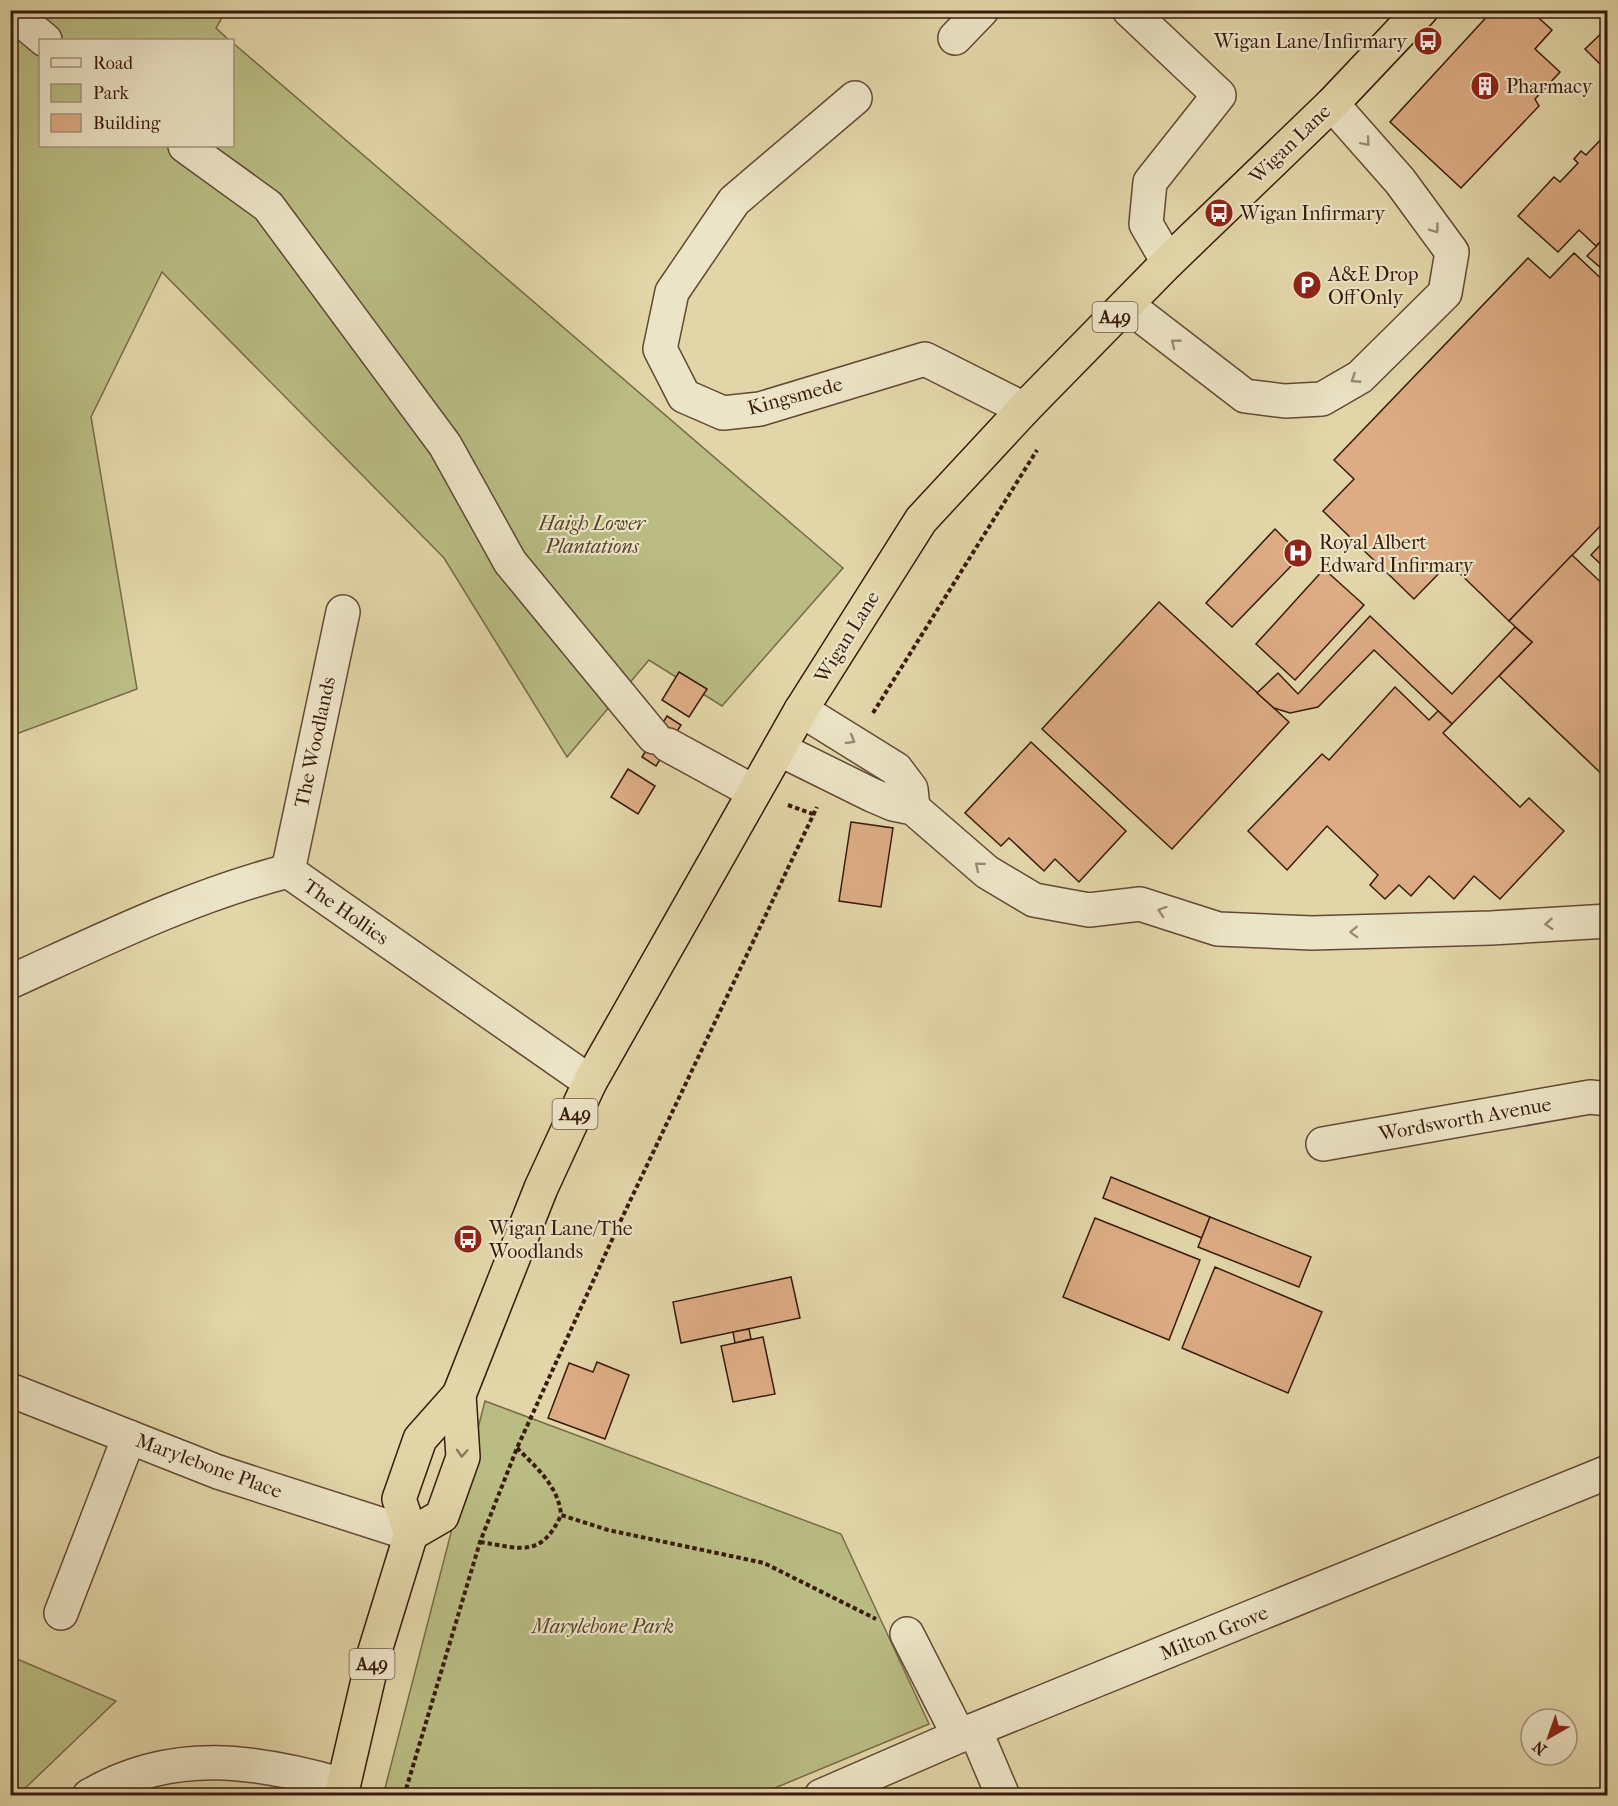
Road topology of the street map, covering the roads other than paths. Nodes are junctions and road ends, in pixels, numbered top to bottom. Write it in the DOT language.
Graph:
graph roads {
  1 [pos="982,10"];
  2 [pos="1129,10"];
  3 [pos="1421,10"];
  4 [pos="10,12"];
  5 [pos="955,38"];
  6 [pos="44,39"];
  7 [pos="855,98"];
  8 [pos="1332,104"];
  9 [pos="186,147"];
  10 [pos="1168,262"];
  11 [pos="1127,305"];
  12 [pos="1024,409"];
  13 [pos="343,612"];
  14 [pos="801,710"];
  15 [pos="779,749"];
  16 [pos="754,792"];
  17 [pos="913,808"];
  18 [pos="288,871"];
  19 [pos="1608,921"];
  20 [pos="10,982"];
  21 [pos="590,1082"];
  22 [pos="1608,1099"];
  23 [pos="1323,1144"];
  24 [pos="10,1390"];
  25 [pos="459,1395"];
  26 [pos="129,1437"];
  27 [pos="1608,1472"];
  28 [pos="411,1534"];
  29 [pos="61,1613"];
  30 [pos="907,1634"];
  31 [pos="967,1733"];
  32 [pos="342,1790"];
  33 [pos="88,1796"];
  34 [pos="821,1796"];
  35 [pos="1004,1796"];
  1 -- 5 [label="street"];
  2 -- 10 [label="street"];
  3 -- 8 [label="highway, Wigan Lane / A49"];
  4 -- 6 [label="street"];
  7 -- 12 [label="street, Kingsmede"];
  8 -- 10 [label="highway, Wigan Lane / A49"];
  8 -- 11 [label="street, one-way"];
  9 -- 16 [label="street"];
  10 -- 11 [label="highway, Wigan Lane / A49"];
  11 -- 12 [label="highway, Wigan Lane / A49"];
  12 -- 14 [label="highway, Wigan Lane / A49"];
  13 -- 18 [label="street, The Woodlands"];
  14 -- 15 [label="highway, Wigan Lane / A49"];
  14 -- 17 [label="street, one-way"];
  15 -- 16 [label="highway, Wigan Lane / A49"];
  15 -- 17 [label="street"];
  16 -- 21 [label="highway, Wigan Lane / A49"];
  19 -- 17 [label="street, one-way"];
  18 -- 20 [label="street, The Hollies"];
  18 -- 21 [label="street, The Hollies"];
  21 -- 25 [label="highway, Wigan Lane / A49"];
  22 -- 23 [label="street, Wordsworth Avenue"];
  24 -- 26 [label="street, Marylebone Place"];
  25 -- 28 [label="highway, Wigan Lane / A49"];
  25 -- 28 [label="highway, Wigan Lane / A49, one-way"];
  26 -- 28 [label="street, Marylebone Place"];
  26 -- 29 [label="street"];
  27 -- 31 [label="street, Milton Grove"];
  28 -- 32 [label="highway, A49"];
  30 -- 31 [label="street"];
  31 -- 34 [label="street, Milton Grove"];
  31 -- 35 [label="street"];
  32 -- 33 [label="street"];
}
